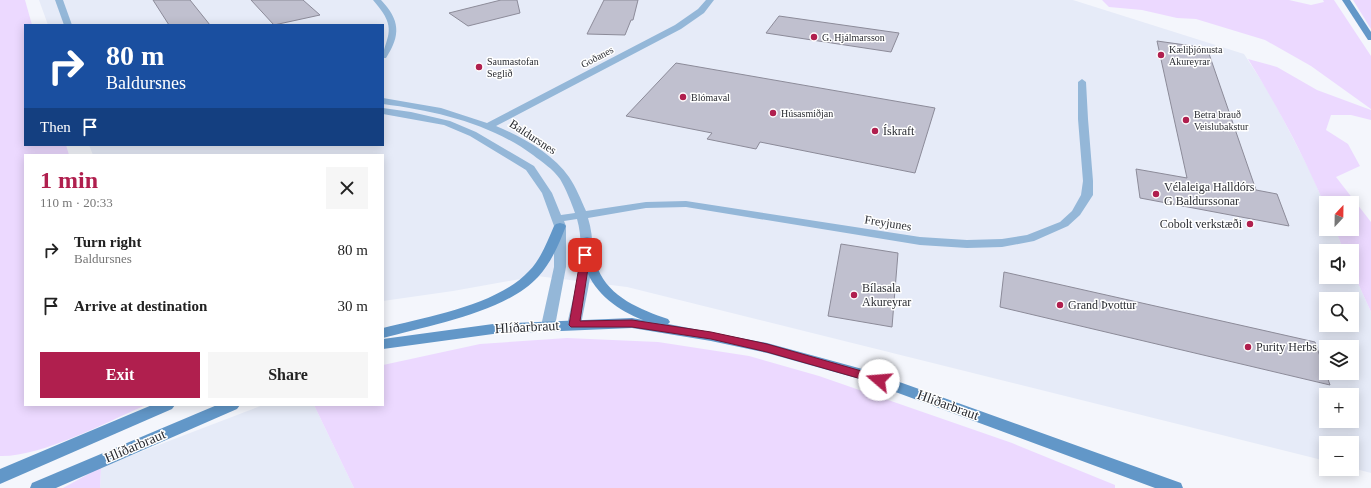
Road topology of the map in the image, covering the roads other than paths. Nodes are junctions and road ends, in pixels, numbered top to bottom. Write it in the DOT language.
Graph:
graph roads {
  1 [pos="58,0"];
  2 [pos="377,0"];
  3 [pos="710,0"];
  4 [pos="1346,0"];
  5 [pos="68,24"];
  6 [pos="1371,38"];
  7 [pos="384,54"];
  8 [pos="1082,82"];
  9 [pos="384,100"];
  10 [pos="384,111"];
  11 [pos="489,126"];
  12 [pos="582,214"];
  13 [pos="558,223"];
  14 [pos="587,241"];
  15 [pos="574,325"];
  16 [pos="548,326"];
  17 [pos="384,333"];
  18 [pos="711,336"];
  19 [pos="406,342"];
  20 [pos="384,344"];
  21 [pos="384,351"];
  22 [pos="165,406"];
  23 [pos="230,406"];
  24 [pos="0,477"];
  25 [pos="38,488"];
  26 [pos="1175,488"];
  1 -- 5 [label="street"];
  2 -- 7 [label="street"];
  3 -- 11 [label="street, Goðanes"];
  4 -- 6 [label="street"];
  8 -- 12 [label="street, Freyjunes"];
  9 -- 11 [label="street, Baldursnes"];
  10 -- 13 [label="street"];
  11 -- 12 [label="street, Baldursnes"];
  12 -- 13 [label="street, Freyjunes"];
  12 -- 14 [label="street, Baldursnes"];
  13 -- 16 [label="street"];
  13 -- 17 [label="street"];
  14 -- 15 [label="street, Baldursnes"];
  14 -- 18 [label="street"];
  15 -- 16 [label="street, Hlíðarbraut"];
  15 -- 18 [label="street, Hlíðarbraut"];
  16 -- 19 [label="street, Hlíðarbraut"];
  18 -- 26 [label="street, Hlíðarbraut"];
  19 -- 20 [label="street, Hlíðarbraut"];
  19 -- 21 [label="street, Hlíðarbraut"];
  22 -- 24 [label="street, Hlíðarbraut"];
  23 -- 25 [label="street, Hlíðarbraut"];
}
